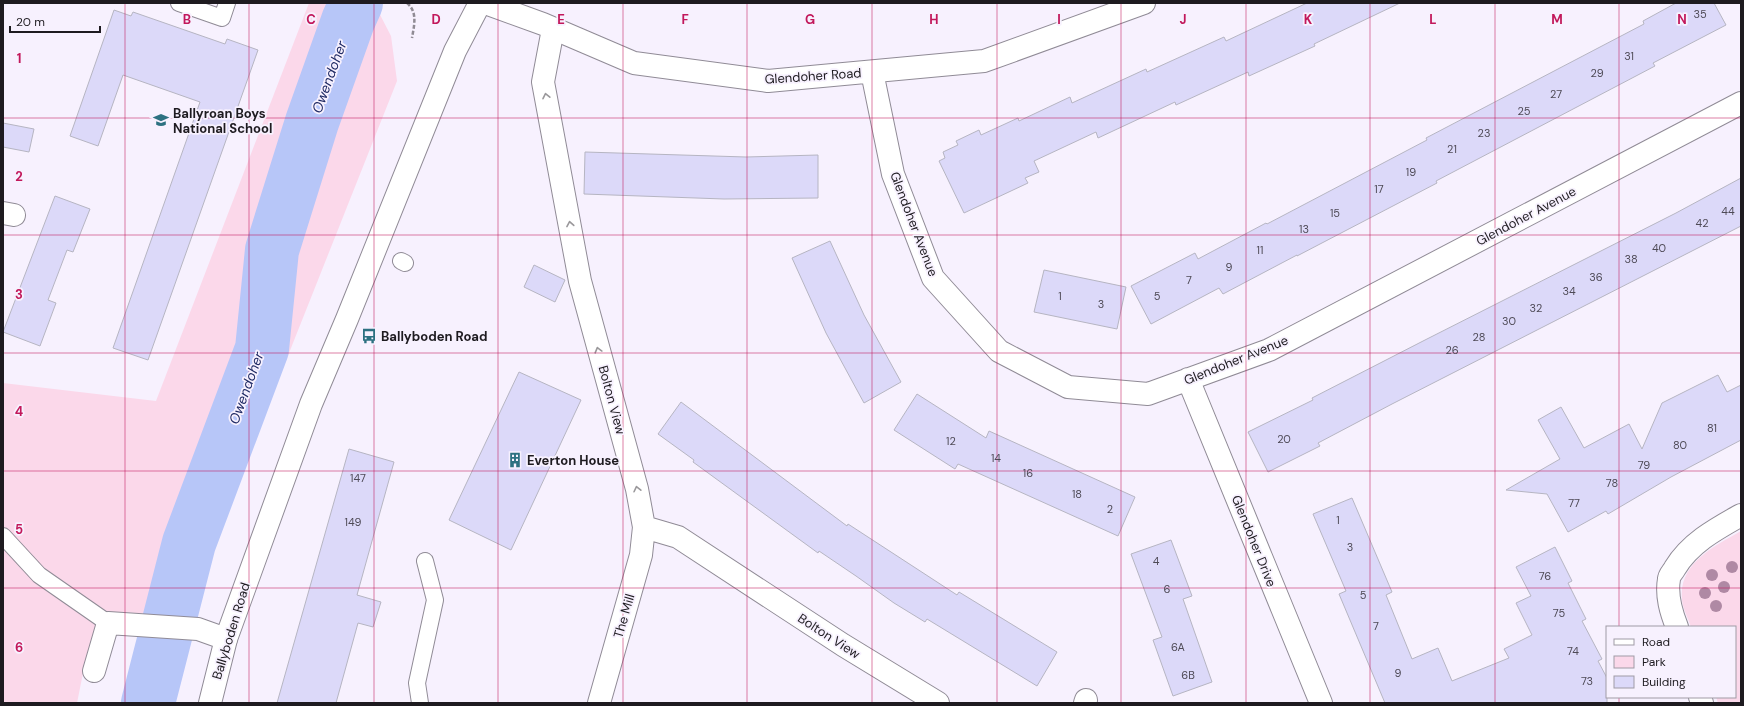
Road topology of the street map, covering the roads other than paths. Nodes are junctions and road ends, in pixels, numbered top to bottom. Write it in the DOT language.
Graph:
graph roads {
  1 [pos="179,3"];
  2 [pos="227,3"];
  3 [pos="480,3"];
  4 [pos="485,3"];
  5 [pos="1144,3"];
  6 [pos="553,29"];
  7 [pos="872,72"];
  8 [pos="1741,103"];
  9 [pos="1188,379"];
  10 [pos="1741,515"];
  11 [pos="644,527"];
  12 [pos="3,536"];
  13 [pos="425,561"];
  14 [pos="108,623"];
  15 [pos="1677,626"];
  16 [pos="226,639"];
  17 [pos="94,670"];
  18 [pos="210,703"];
  19 [pos="420,703"];
  20 [pos="599,703"];
  21 [pos="938,703"];
  22 [pos="1320,703"];
  1 -- 2 [label="lane"];
  3 -- 16 [label="street, Ballyboden Road"];
  4 -- 6 [label="street, Glendoher Road"];
  5 -- 7 [label="street, Glendoher Road"];
  6 -- 7 [label="street, Glendoher Road"];
  11 -- 6 [label="street, Bolton View, one-way"];
  7 -- 9 [label="street, Glendoher Avenue"];
  8 -- 9 [label="street, Glendoher Avenue"];
  9 -- 22 [label="street, Glendoher Drive"];
  10 -- 15 [label="street"];
  11 -- 20 [label="street, The Mill"];
  11 -- 21 [label="street, Bolton View"];
  12 -- 14 [label="lane"];
  13 -- 19 [label="lane"];
  14 -- 16 [label="street"];
  14 -- 17 [label="street"];
  16 -- 18 [label="street, Ballyboden Road"];
}
